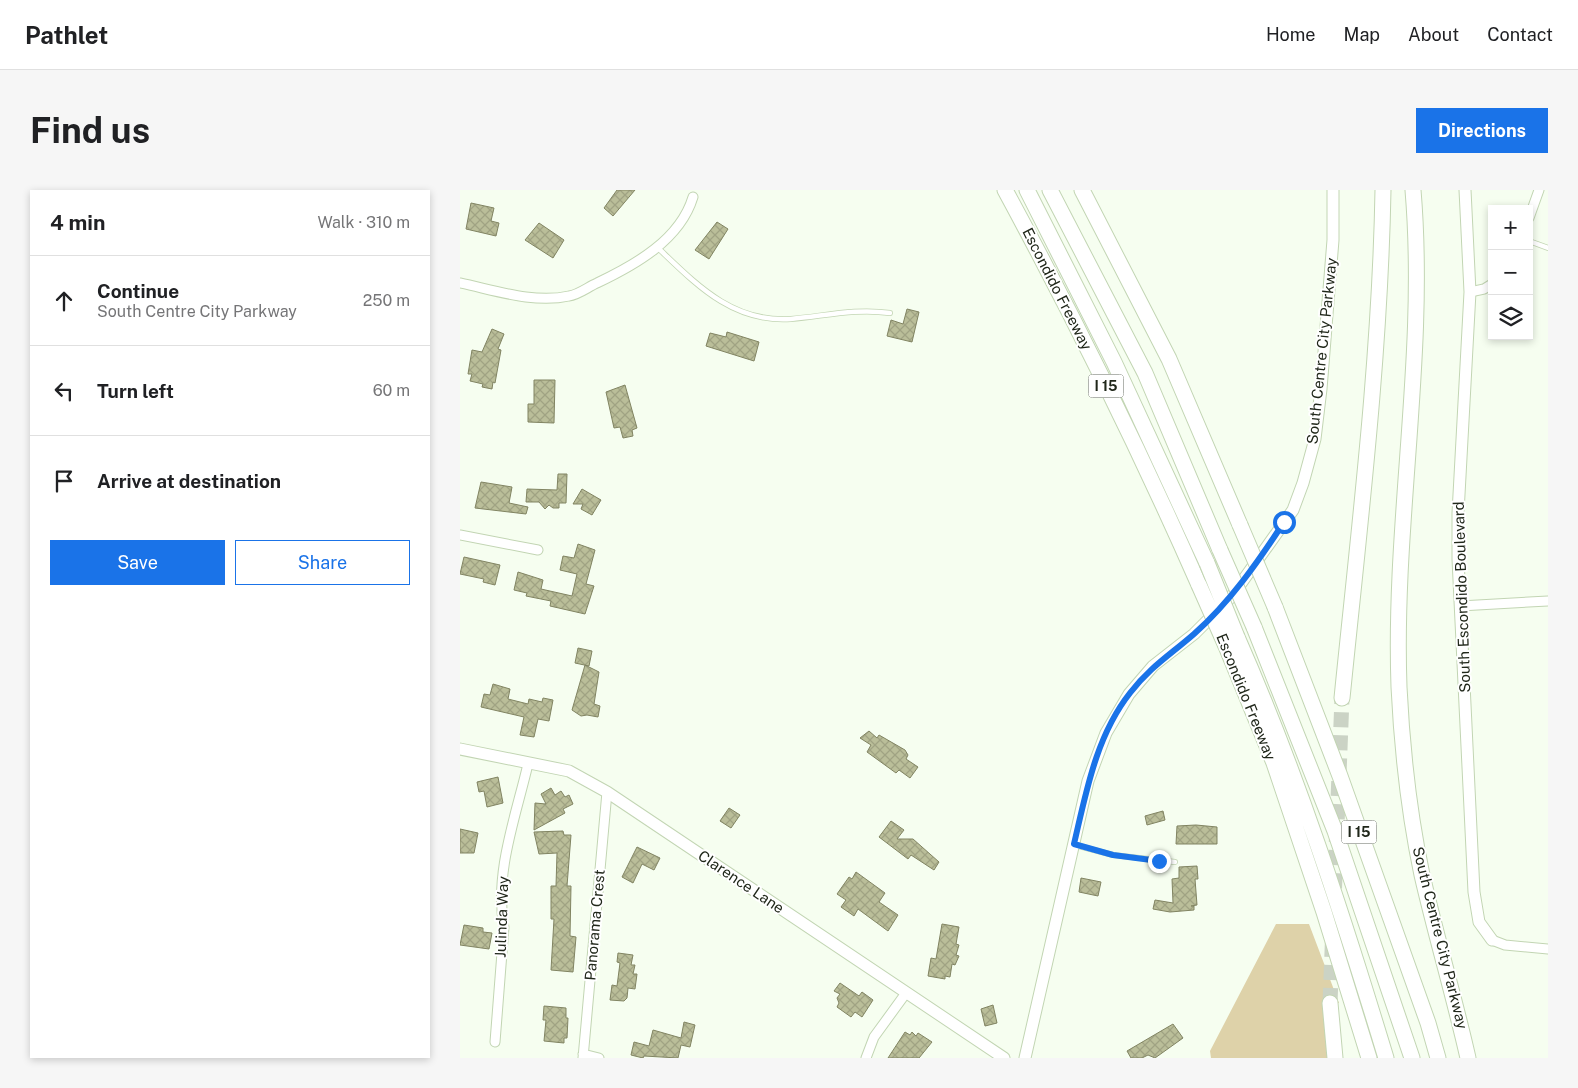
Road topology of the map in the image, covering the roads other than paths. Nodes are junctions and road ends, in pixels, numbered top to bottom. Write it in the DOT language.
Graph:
graph roads {
  1 [pos="1004,190"];
  2 [pos="1027,190"];
  3 [pos="1050,190"];
  4 [pos="1082,190"];
  5 [pos="1333,190"];
  6 [pos="1383,190"];
  7 [pos="1413,190"];
  8 [pos="1465,190"];
  9 [pos="1539,190"];
  10 [pos="693,197"];
  11 [pos="1533,207"];
  12 [pos="1533,242"];
  13 [pos="657,247"];
  14 [pos="1548,248"];
  15 [pos="460,283"];
  16 [pos="1488,285"];
  17 [pos="1470,292"];
  18 [pos="890,313"];
  19 [pos="460,535"];
  20 [pos="538,550"];
  21 [pos="1548,601"];
  22 [pos="1460,606"];
  23 [pos="1231,641"];
  24 [pos="1342,698"];
  25 [pos="460,749"];
  26 [pos="528,764"];
  27 [pos="607,792"];
  28 [pos="1074,844"];
  29 [pos="1174,862"];
  30 [pos="1492,940"];
  31 [pos="1548,949"];
  32 [pos="906,993"];
  33 [pos="1330,1003"];
  34 [pos="495,1042"];
  35 [pos="583,1056"];
  36 [pos="599,1058"];
  37 [pos="866,1058"];
  38 [pos="1004,1058"];
  39 [pos="1026,1058"];
  40 [pos="1335,1058"];
  41 [pos="1369,1058"];
  42 [pos="1386,1058"];
  43 [pos="1412,1058"];
  44 [pos="1438,1058"];
  45 [pos="1468,1058"];
  1 -- 23 [label="highway, Escondido Freeway / I 15, bridge"];
  2 -- 23 [label="highway, bridge"];
  3 -- 43 [label="highway, bridge"];
  4 -- 44 [label="highway, I 15, bridge"];
  5 -- 28 [label="street, South Centre City Parkway"];
  6 -- 24 [label="highway"];
  7 -- 45 [label="highway, South Centre City Parkway"];
  8 -- 17 [label="street, South Escondido Boulevard"];
  9 -- 11 [label="street"];
  10 -- 13 [label="street"];
  12 -- 14 [label="lane"];
  13 -- 15 [label="street"];
  13 -- 18 [label="lane"];
  16 -- 17 [label="street"];
  17 -- 22 [label="street, South Escondido Boulevard"];
  19 -- 20 [label="street"];
  21 -- 22 [label="street"];
  22 -- 30 [label="street, South Escondido Boulevard"];
  23 -- 41 [label="highway, Escondido Freeway / I 15"];
  23 -- 42 [label="highway"];
  25 -- 26 [label="street, Clarence Lane"];
  26 -- 27 [label="street, Clarence Lane"];
  26 -- 34 [label="street, Julinda Way"];
  27 -- 32 [label="street, Clarence Lane"];
  27 -- 35 [label="street, Panorama Crest"];
  28 -- 29 [label="lane"];
  28 -- 39 [label="street, South Centre City Parkway"];
  30 -- 31 [label="street"];
  32 -- 37 [label="street"];
  32 -- 38 [label="street, Clarence Lane"];
  33 -- 40 [label="highway"];
  35 -- 36 [label="street"];
}
